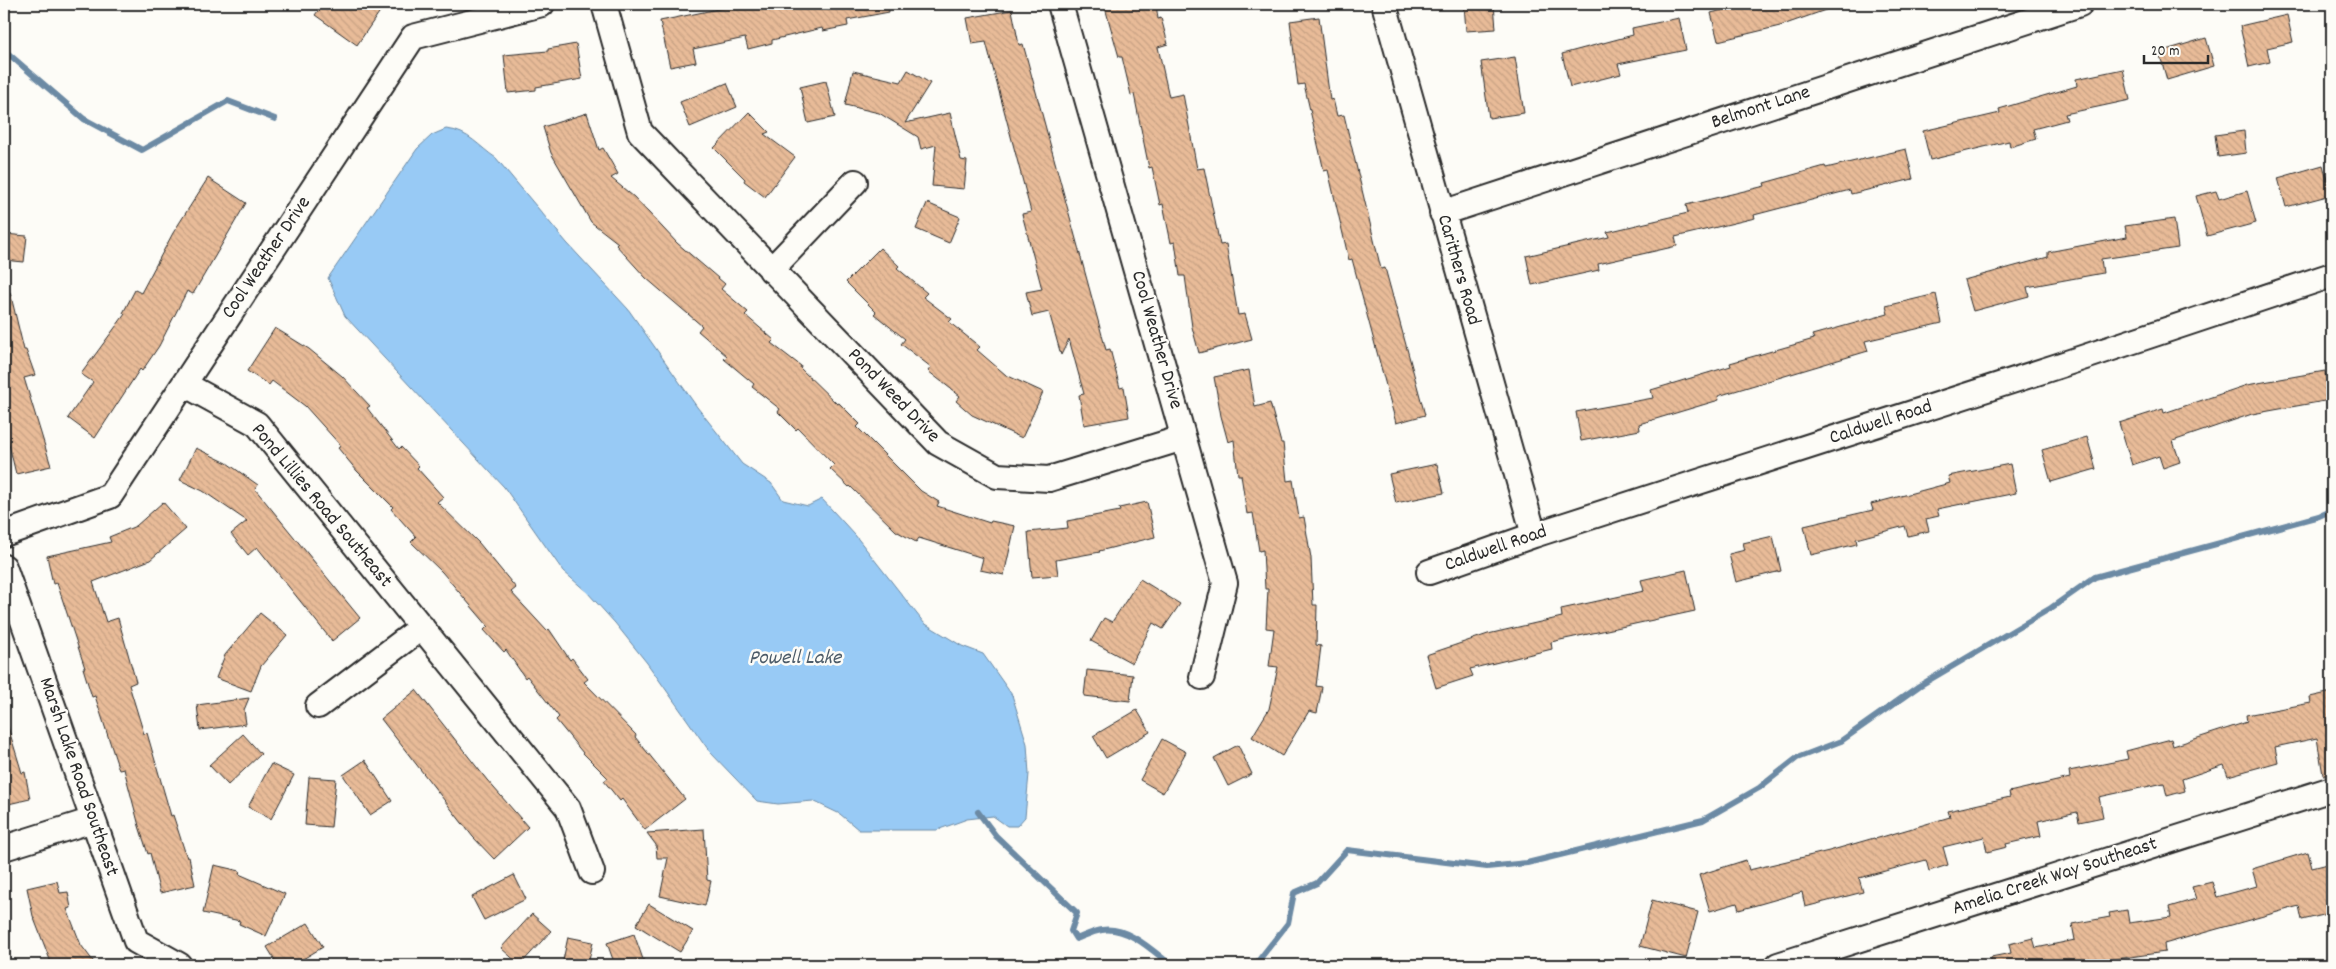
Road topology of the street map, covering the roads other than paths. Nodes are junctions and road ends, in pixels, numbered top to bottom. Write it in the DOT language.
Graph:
graph roads {
  1 [pos="542,4"];
  2 [pos="604,4"];
  3 [pos="1060,4"];
  4 [pos="1384,4"];
  5 [pos="2080,4"];
  6 [pos="855,182"];
  7 [pos="1442,213"];
  8 [pos="771,270"];
  9 [pos="2332,275"];
  10 [pos="184,384"];
  11 [pos="1184,438"];
  12 [pos="4,534"];
  13 [pos="1534,535"];
  14 [pos="4,567"];
  15 [pos="1429,572"];
  16 [pos="422,627"];
  17 [pos="1202,677"];
  18 [pos="318,706"];
  19 [pos="2332,789"];
  20 [pos="93,820"];
  21 [pos="4,848"];
  22 [pos="592,872"];
  23 [pos="179,965"];
  24 [pos="1778,965"];
  1 -- 10 [label="street, Cool Weather Drive"];
  2 -- 8 [label="street, Pond Weed Drive"];
  3 -- 11 [label="street, Cool Weather Drive"];
  4 -- 7 [label="street, Carithers Road"];
  5 -- 7 [label="street, Belmont Lane"];
  6 -- 8 [label="street"];
  7 -- 13 [label="street, Carithers Road"];
  8 -- 11 [label="street, Pond Weed Drive"];
  9 -- 13 [label="street, Caldwell Road"];
  10 -- 12 [label="street, Cool Weather Drive"];
  10 -- 16 [label="street, Pond Lillies Road Southeast"];
  11 -- 17 [label="street, Cool Weather Drive"];
  13 -- 15 [label="street, Caldwell Road"];
  14 -- 20 [label="street, Marsh Lake Road Southeast"];
  16 -- 18 [label="street"];
  16 -- 22 [label="street, Pond Lillies Road Southeast"];
  19 -- 24 [label="street, Amelia Creek Way Southeast"];
  20 -- 21 [label="street"];
  20 -- 23 [label="street, Marsh Lake Road Southeast"];
}
